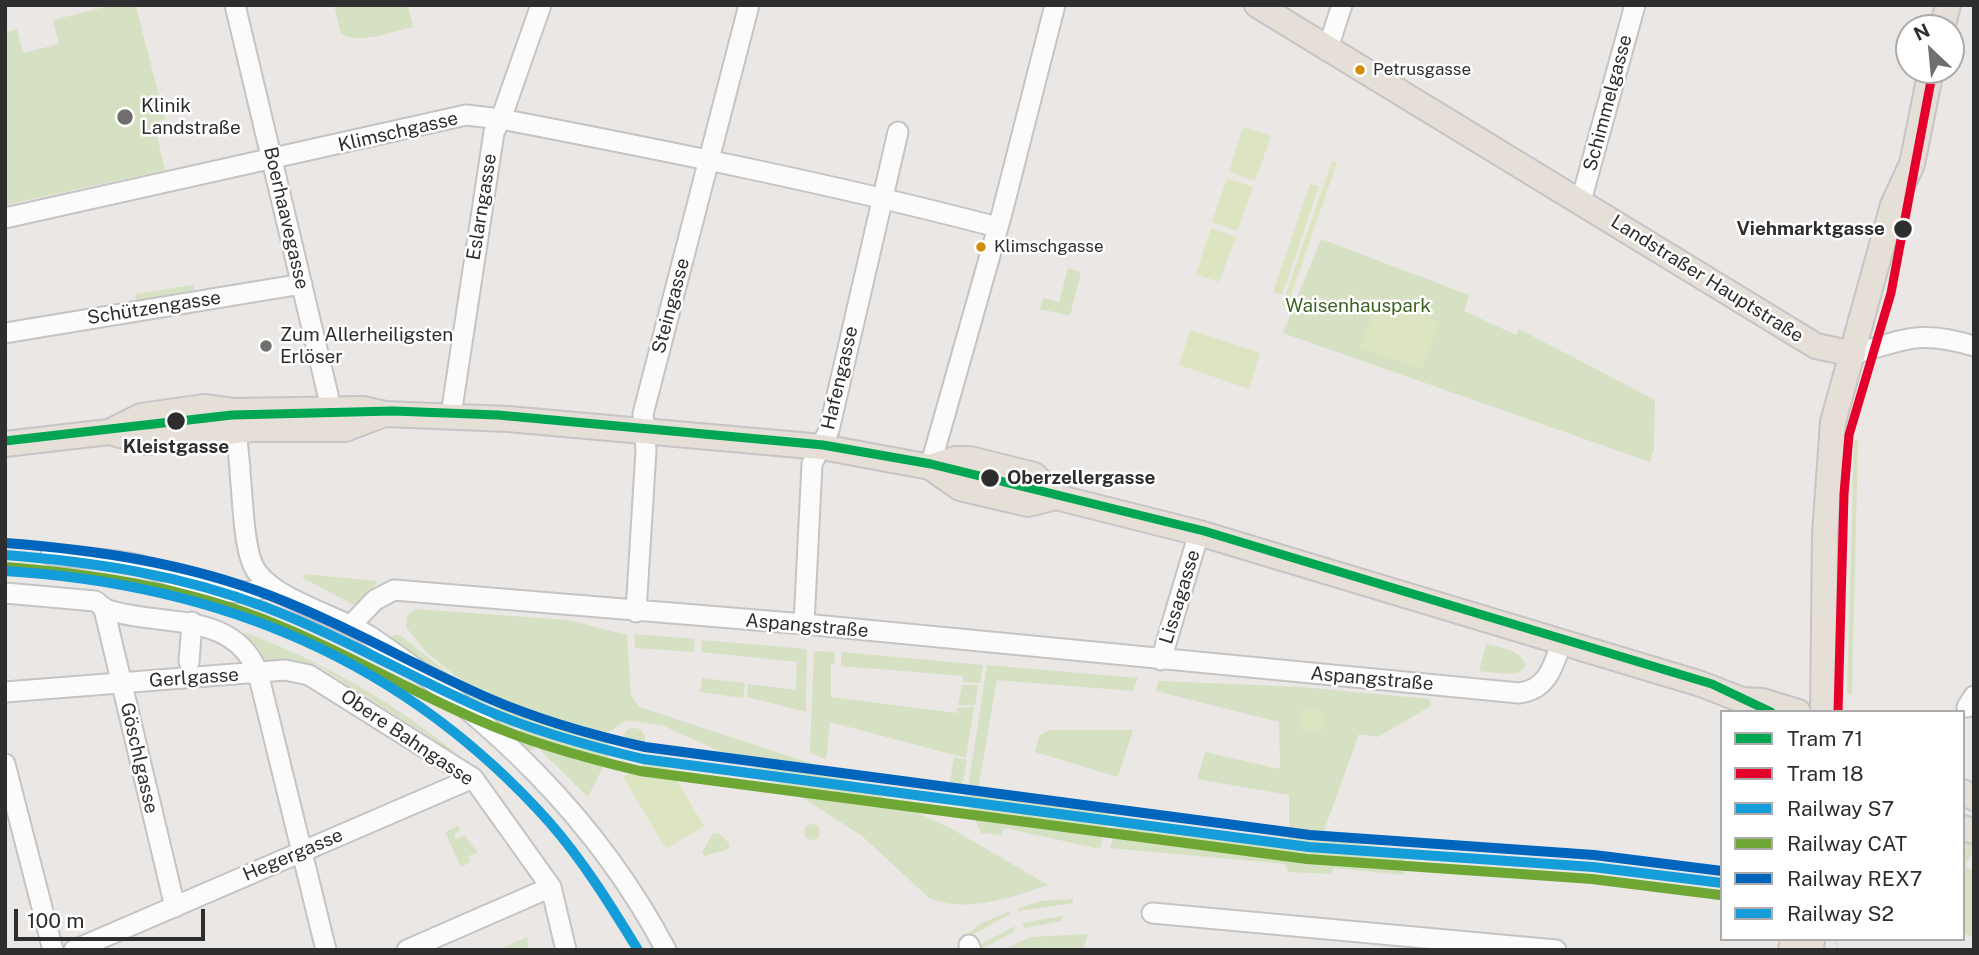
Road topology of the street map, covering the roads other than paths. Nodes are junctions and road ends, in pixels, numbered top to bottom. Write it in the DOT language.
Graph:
graph roads {
  1 [pos="235,5"];
  2 [pos="541,5"];
  3 [pos="749,5"];
  4 [pos="1055,5"];
  5 [pos="1257,5"];
  6 [pos="1342,5"];
  7 [pos="1635,5"];
  8 [pos="1327,51"];
  9 [pos="1927,84"];
  10 [pos="501,119"];
  11 [pos="898,132"];
  12 [pos="709,159"];
  13 [pos="273,161"];
  14 [pos="882,197"];
  15 [pos="1581,201"];
  16 [pos="5,218"];
  17 [pos="997,226"];
  18 [pos="303,284"];
  19 [pos="5,333"];
  20 [pos="1974,346"];
  21 [pos="1853,354"];
  22 [pos="451,415"];
  23 [pos="324,419"];
  24 [pos="235,421"];
  25 [pos="643,431"];
  26 [pos="5,444"];
  27 [pos="821,447"];
  28 [pos="930,467"];
  29 [pos="1199,533"];
  30 [pos="51,555"];
  31 [pos="268,586"];
  32 [pos="5,593"];
  33 [pos="104,609"];
  34 [pos="636,612"];
  35 [pos="192,622"];
  36 [pos="352,624"];
  37 [pos="804,624"];
  38 [pos="1561,644"];
  39 [pos="1161,660"];
  40 [pos="189,662"];
  41 [pos="258,673"];
  42 [pos="122,683"];
  43 [pos="5,692"];
  44 [pos="1749,706"];
  45 [pos="1791,710"];
  46 [pos="1823,710"];
  47 [pos="5,764"];
  48 [pos="473,778"];
  49 [pos="302,851"];
  50 [pos="551,887"];
  51 [pos="174,907"];
  52 [pos="1152,913"];
  53 [pos="1510,948"];
  54 [pos="53,950"];
  55 [pos="75,950"];
  56 [pos="326,950"];
  57 [pos="407,950"];
  58 [pos="566,950"];
  59 [pos="666,950"];
  60 [pos="1556,950"];
  1 -- 13 [label="street, Boerhaavegasse"];
  2 -- 10 [label="street, Eslarngasse"];
  3 -- 12 [label="street, Steingasse"];
  4 -- 17 [label="street"];
  5 -- 8 [label="main road, Landstraßer Hauptstraße"];
  6 -- 8 [label="street"];
  7 -- 15 [label="street, Schimmelgasse"];
  8 -- 15 [label="main road, Landstraßer Hauptstraße"];
  9 -- 21 [label="main road"];
  10 -- 12 [label="street, Klimschgasse"];
  10 -- 13 [label="street, Klimschgasse"];
  10 -- 22 [label="street, Eslarngasse"];
  11 -- 14 [label="street, Hafengasse"];
  12 -- 14 [label="street, Klimschgasse"];
  12 -- 25 [label="street, Steingasse"];
  13 -- 16 [label="street, Klimschgasse"];
  13 -- 18 [label="street, Boerhaavegasse"];
  14 -- 17 [label="street, Klimschgasse"];
  14 -- 27 [label="street, Hafengasse"];
  15 -- 21 [label="main road, Landstraßer Hauptstraße"];
  17 -- 28 [label="street"];
  18 -- 19 [label="street, Schützengasse"];
  18 -- 23 [label="street, Boerhaavegasse"];
  20 -- 21 [label="street"];
  21 -- 46 [label="main road"];
  22 -- 23 [label="main road"];
  22 -- 25 [label="main road"];
  23 -- 24 [label="main road"];
  24 -- 26 [label="main road"];
  24 -- 31 [label="street"];
  25 -- 27 [label="main road"];
  25 -- 34 [label="street, Steingasse"];
  27 -- 28 [label="main road"];
  27 -- 37 [label="street, Hafengasse"];
  28 -- 29 [label="main road"];
  29 -- 38 [label="main road"];
  29 -- 39 [label="street, Lissagasse"];
  30 -- 31 [label="street"];
  31 -- 36 [label="street"];
  32 -- 33 [label="street"];
  33 -- 35 [label="street"];
  33 -- 42 [label="street, Göschlgasse"];
  34 -- 36 [label="street, Aspangstraße"];
  34 -- 37 [label="street, Aspangstraße"];
  35 -- 40 [label="street"];
  35 -- 41 [label="street"];
  36 -- 59 [label="street"];
  37 -- 39 [label="street, Aspangstraße"];
  38 -- 39 [label="street, Aspangstraße"];
  38 -- 44 [label="main road"];
  41 -- 42 [label="street, Gerlgasse"];
  41 -- 48 [label="street, Obere Bahngasse"];
  41 -- 49 [label="street"];
  42 -- 43 [label="street, Gerlgasse"];
  42 -- 51 [label="street, Göschlgasse"];
  44 -- 45 [label="main road"];
  47 -- 54 [label="street"];
  48 -- 49 [label="street, Hegergasse"];
  48 -- 50 [label="street, Obere Bahngasse"];
  49 -- 51 [label="street, Hegergasse"];
  49 -- 56 [label="street"];
  50 -- 57 [label="street"];
  50 -- 58 [label="street"];
  51 -- 55 [label="street, Hegergasse"];
  52 -- 53 [label="street"];
  53 -- 60 [label="street"];
}
